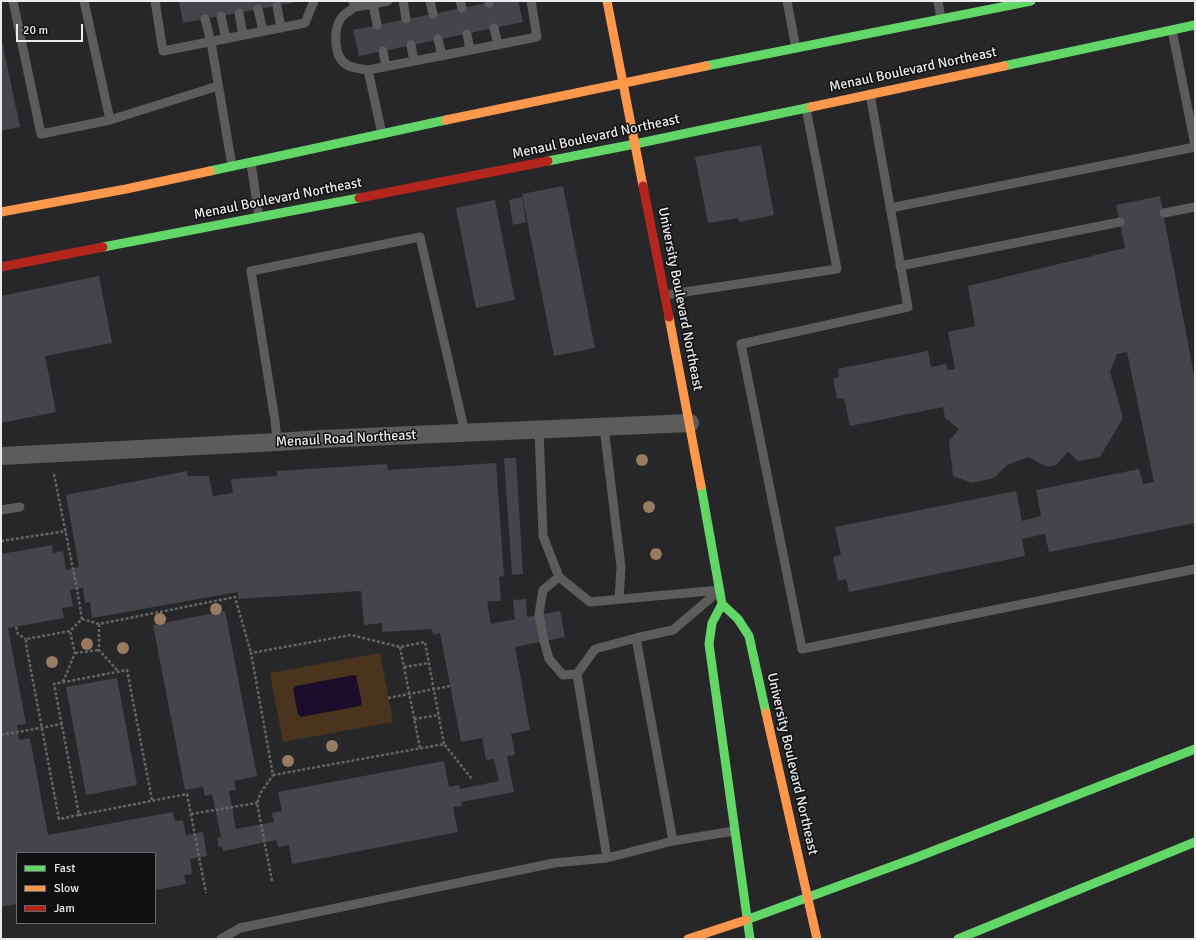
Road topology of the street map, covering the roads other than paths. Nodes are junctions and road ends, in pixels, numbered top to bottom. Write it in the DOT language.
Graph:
graph roads {
  1 [pos="13,1"];
  2 [pos="84,1"];
  3 [pos="155,1"];
  4 [pos="314,1"];
  5 [pos="388,1"];
  6 [pos="403,1"];
  7 [pos="430,1"];
  8 [pos="531,1"];
  9 [pos="607,1"];
  10 [pos="787,1"];
  11 [pos="938,1"];
  12 [pos="1031,1"];
  13 [pos="354,4"];
  14 [pos="373,4"];
  15 [pos="277,6"];
  16 [pos="258,9"];
  17 [pos="239,13"];
  18 [pos="433,14"];
  19 [pos="222,16"];
  20 [pos="205,19"];
  21 [pos="941,19"];
  22 [pos="406,20"];
  23 [pos="1195,24"];
  24 [pos="377,26"];
  25 [pos="281,28"];
  26 [pos="494,28"];
  27 [pos="1172,30"];
  28 [pos="263,31"];
  29 [pos="467,34"];
  30 [pos="243,35"];
  31 [pos="226,39"];
  32 [pos="438,40"];
  33 [pos="211,42"];
  34 [pos="411,45"];
  35 [pos="498,45"];
  36 [pos="796,48"];
  37 [pos="470,50"];
  38 [pos="383,51"];
  39 [pos="442,56"];
  40 [pos="414,61"];
  41 [pos="386,67"];
  42 [pos="368,70"];
  43 [pos="622,83"];
  44 [pos="218,86"];
  45 [pos="870,94"];
  46 [pos="806,108"];
  47 [pos="110,120"];
  48 [pos="382,134"];
  49 [pos="635,144"];
  50 [pos="1195,146"];
  51 [pos="251,163"];
  52 [pos="232,166"];
  53 [pos="1195,206"];
  54 [pos="890,208"];
  55 [pos="1,212"];
  56 [pos="1164,213"];
  57 [pos="259,217"];
  58 [pos="1120,222"];
  59 [pos="900,266"];
  60 [pos="1,267"];
  61 [pos="665,295"];
  62 [pos="690,423"];
  63 [pos="604,427"];
  64 [pos="539,430"];
  65 [pos="465,433"];
  66 [pos="277,442"];
  67 [pos="1,456"];
  68 [pos="20,507"];
  69 [pos="1,510"];
  70 [pos="1195,569"];
  71 [pos="559,577"];
  72 [pos="720,590"];
  73 [pos="619,599"];
  74 [pos="722,604"];
  75 [pos="636,638"];
  76 [pos="577,674"];
  77 [pos="1195,749"];
  78 [pos="734,831"];
  79 [pos="673,841"];
  80 [pos="1195,842"];
  81 [pos="607,858"];
  82 [pos="808,898"];
  83 [pos="746,920"];
  84 [pos="221,939"];
  85 [pos="688,939"];
  86 [pos="750,939"];
  87 [pos="817,939"];
  88 [pos="958,939"];
  1 -- 47 [label="lane"];
  2 -- 47 [label="lane"];
  3 -- 33 [label="lane"];
  4 -- 25 [label="lane"];
  5 -- 14 [label="lane"];
  6 -- 22 [label="lane"];
  7 -- 18 [label="lane"];
  8 -- 35 [label="lane"];
  9 -- 43 [label="main road, University Boulevard Northeast"];
  10 -- 36 [label="lane"];
  11 -- 21 [label="lane"];
  12 -- 21 [label="main road"];
  13 -- 14 [label="lane"];
  13 -- 42 [label="lane"];
  14 -- 24 [label="lane"];
  15 -- 25 [label="lane"];
  16 -- 28 [label="lane"];
  17 -- 30 [label="lane"];
  19 -- 31 [label="lane"];
  20 -- 33 [label="lane"];
  21 -- 36 [label="main road"];
  23 -- 27 [label="main road, Menaul Boulevard Northeast"];
  25 -- 28 [label="lane"];
  26 -- 35 [label="lane"];
  27 -- 45 [label="main road, Menaul Boulevard Northeast"];
  27 -- 50 [label="lane"];
  28 -- 30 [label="lane"];
  29 -- 37 [label="lane"];
  30 -- 31 [label="lane"];
  31 -- 33 [label="lane"];
  32 -- 39 [label="lane"];
  33 -- 44 [label="lane"];
  34 -- 40 [label="lane"];
  35 -- 37 [label="lane"];
  36 -- 43 [label="main road"];
  37 -- 39 [label="lane"];
  38 -- 41 [label="lane"];
  39 -- 40 [label="lane"];
  40 -- 41 [label="lane"];
  41 -- 42 [label="lane"];
  42 -- 48 [label="lane"];
  43 -- 48 [label="main road"];
  43 -- 49 [label="main road, University Boulevard Northeast"];
  44 -- 47 [label="lane"];
  44 -- 52 [label="lane"];
  45 -- 46 [label="main road, Menaul Boulevard Northeast"];
  45 -- 54 [label="lane"];
  46 -- 49 [label="main road, Menaul Boulevard Northeast"];
  46 -- 61 [label="lane"];
  48 -- 51 [label="main road"];
  49 -- 57 [label="main road, Menaul Boulevard Northeast"];
  49 -- 61 [label="main road, University Boulevard Northeast"];
  50 -- 54 [label="lane"];
  51 -- 52 [label="main road"];
  51 -- 57 [label="lane"];
  52 -- 55 [label="main road"];
  53 -- 56 [label="lane"];
  54 -- 59 [label="lane"];
  57 -- 60 [label="main road, Menaul Boulevard Northeast"];
  58 -- 59 [label="lane"];
  59 -- 70 [label="lane"];
  61 -- 62 [label="main road, University Boulevard Northeast"];
  62 -- 63 [label="street, Menaul Road Northeast"];
  62 -- 72 [label="main road, University Boulevard Northeast"];
  63 -- 64 [label="street, Menaul Road Northeast"];
  63 -- 73 [label="lane"];
  64 -- 65 [label="street, Menaul Road Northeast"];
  64 -- 71 [label="lane"];
  65 -- 66 [label="street, Menaul Road Northeast"];
  65 -- 66 [label="lane"];
  66 -- 67 [label="street, Menaul Road Northeast"];
  68 -- 69 [label="lane"];
  71 -- 73 [label="lane"];
  71 -- 76 [label="lane"];
  72 -- 73 [label="lane"];
  72 -- 74 [label="main road, University Boulevard Northeast"];
  72 -- 75 [label="lane"];
  74 -- 78 [label="main road"];
  74 -- 82 [label="main road, University Boulevard Northeast"];
  75 -- 76 [label="lane"];
  75 -- 79 [label="lane"];
  76 -- 81 [label="lane"];
  77 -- 82 [label="main road"];
  78 -- 79 [label="lane"];
  78 -- 83 [label="main road"];
  79 -- 81 [label="lane"];
  80 -- 88 [label="main road"];
  81 -- 84 [label="lane"];
  82 -- 83 [label="main road"];
  82 -- 87 [label="main road, University Boulevard Northeast"];
  83 -- 85 [label="main road"];
  83 -- 86 [label="main road"];
}
